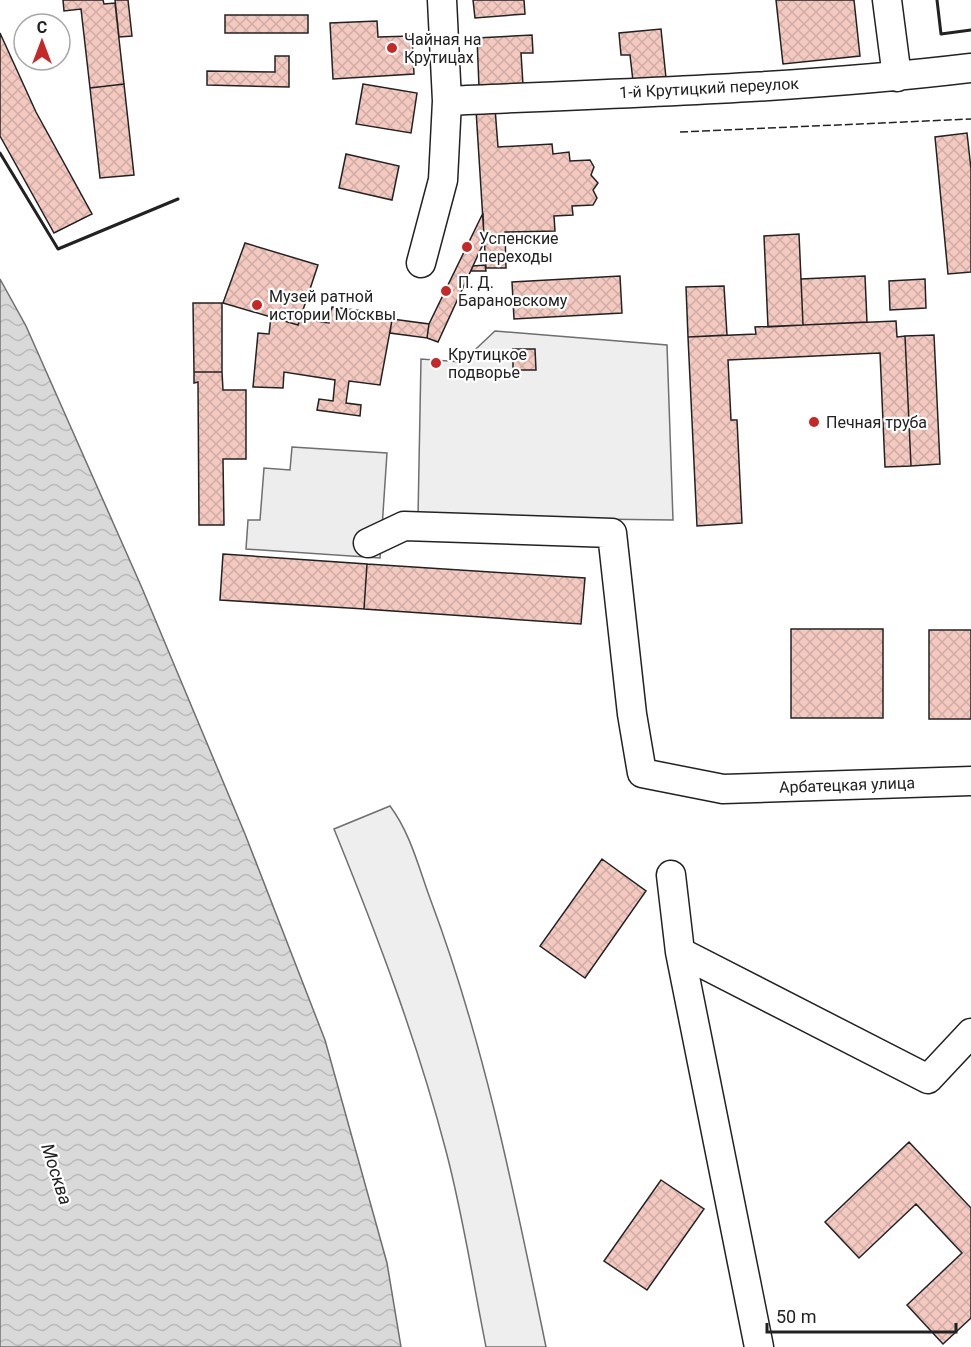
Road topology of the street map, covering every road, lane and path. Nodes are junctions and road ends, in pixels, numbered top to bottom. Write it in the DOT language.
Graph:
graph roads {
  1 [pos="442,0"];
  2 [pos="887,0"];
  3 [pos="971,68"];
  4 [pos="897,77"];
  5 [pos="447,101"];
  6 [pos="421,263"];
  7 [pos="368,543"];
  8 [pos="971,781"];
  9 [pos="671,875"];
  10 [pos="680,951"];
  11 [pos="971,1033"];
  12 [pos="759,1347"];
  1 -- 5 [label="street"];
  2 -- 4 [label="street"];
  3 -- 4 [label="street, 1-й Крутицкий переулок"];
  4 -- 5 [label="street, 1-й Крутицкий переулок"];
  5 -- 6 [label="street"];
  7 -- 8 [label="street, Арбатецкая улица"];
  9 -- 10 [label="street"];
  10 -- 11 [label="street"];
  10 -- 12 [label="street"];
}
